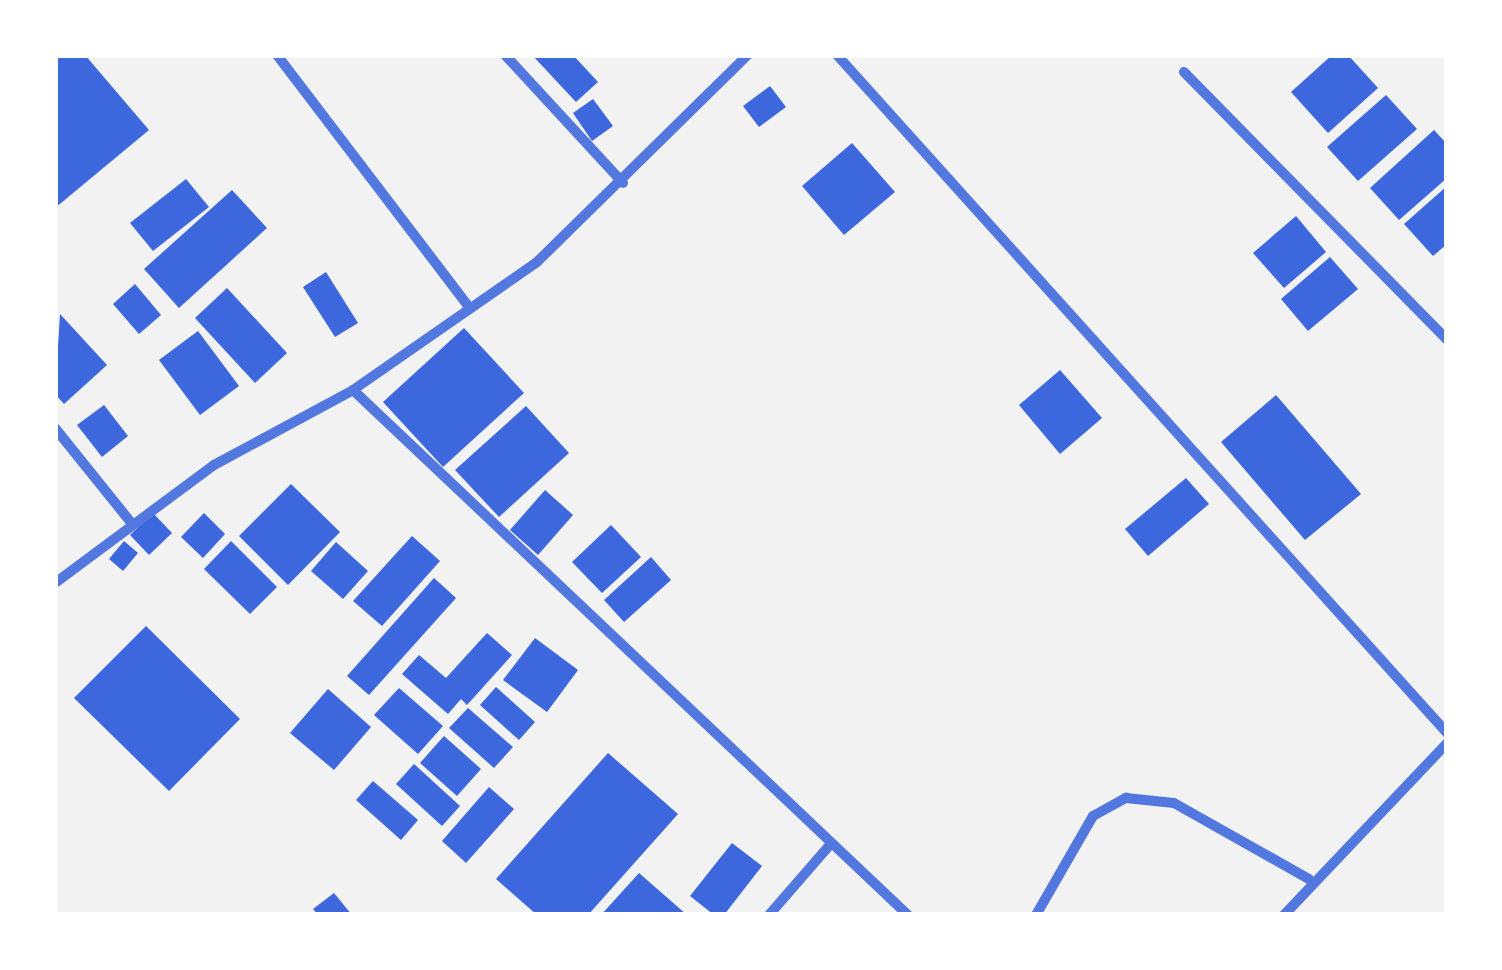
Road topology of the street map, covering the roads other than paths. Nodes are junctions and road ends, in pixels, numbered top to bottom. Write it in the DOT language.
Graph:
graph roads {
  1 [pos="277,55"];
  2 [pos="505,55"];
  3 [pos="748,55"];
  4 [pos="837,55"];
  5 [pos="1184,72"];
  6 [pos="623,183"];
  7 [pos="468,307"];
  8 [pos="1447,340"];
  9 [pos="352,390"];
  10 [pos="55,428"];
  11 [pos="133,525"];
  12 [pos="55,583"];
  13 [pos="1447,733"];
  14 [pos="1447,743"];
  15 [pos="828,846"];
  16 [pos="1309,879"];
  17 [pos="769,915"];
  18 [pos="908,915"];
  19 [pos="1036,915"];
  20 [pos="1284,915"];
  1 -- 7 [label="street"];
  2 -- 6 [label="street"];
  3 -- 6 [label="street"];
  4 -- 13 [label="street"];
  5 -- 8 [label="street"];
  6 -- 7 [label="street"];
  7 -- 9 [label="street"];
  9 -- 11 [label="street"];
  9 -- 15 [label="street"];
  10 -- 11 [label="street"];
  11 -- 12 [label="street"];
  14 -- 16 [label="street"];
  15 -- 17 [label="street"];
  15 -- 18 [label="street"];
  16 -- 19 [label="street"];
  16 -- 20 [label="street"];
}
